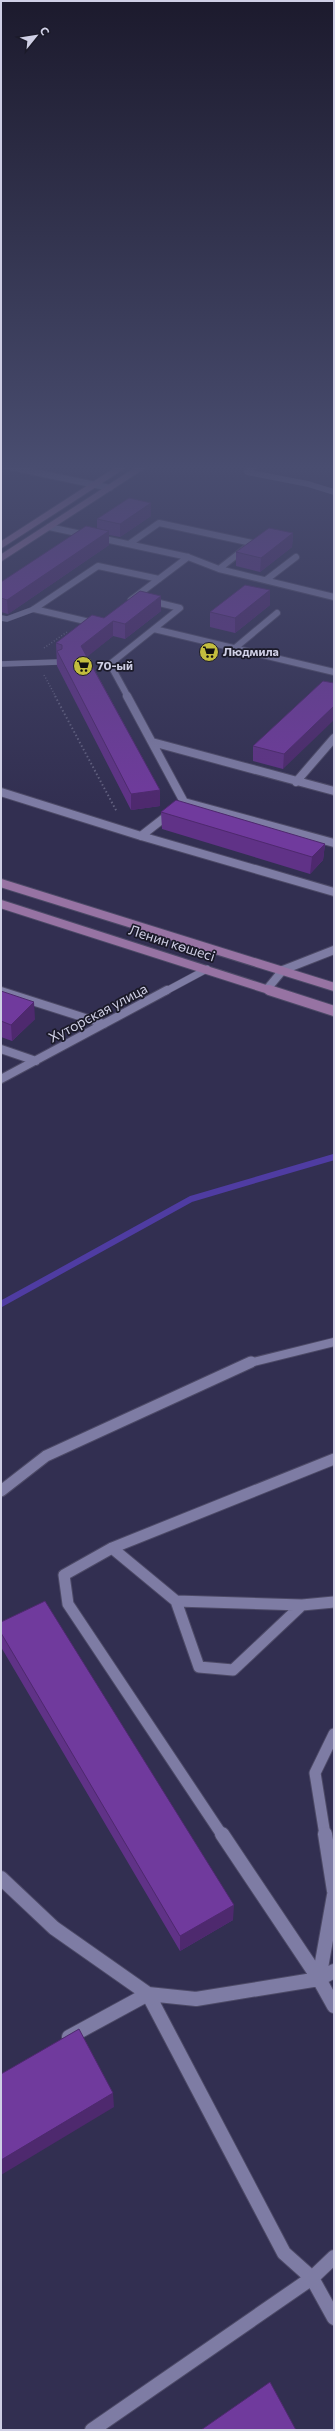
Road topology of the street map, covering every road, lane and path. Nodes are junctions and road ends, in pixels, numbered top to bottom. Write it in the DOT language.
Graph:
graph roads {
  1 [pos="81,577"];
  2 [pos="152,577"];
  3 [pos="255,577"];
  4 [pos="269,577"];
  5 [pos="159,579"];
  6 [pos="266,580"];
  7 [pos="334,596"];
  8 [pos="134,598"];
  9 [pos="123,606"];
  10 [pos="34,610"];
  11 [pos="277,612"];
  12 [pos="1,618"];
  13 [pos="105,620"];
  14 [pos="83,621"];
  15 [pos="154,628"];
  16 [pos="235,648"];
  17 [pos="59,662"];
  18 [pos="38,663"];
  19 [pos="1,664"];
  20 [pos="334,672"];
  21 [pos="334,738"];
  22 [pos="152,742"];
  23 [pos="296,782"];
  24 [pos="334,791"];
  25 [pos="1,792"];
  26 [pos="184,802"];
  27 [pos="127,832"];
  28 [pos="141,836"];
  29 [pos="333,841"];
  30 [pos="1,883"];
  31 [pos="334,892"];
  32 [pos="1,904"];
  33 [pos="334,950"];
  34 [pos="207,969"];
  35 [pos="283,970"];
  36 [pos="334,987"];
  37 [pos="268,988"];
  38 [pos="1,991"];
  39 [pos="334,1011"];
  40 [pos="104,1024"];
  41 [pos="1,1049"];
  42 [pos="36,1061"];
  43 [pos="1,1079"];
  44 [pos="334,1342"];
  45 [pos="334,1459"];
  46 [pos="1,1490"];
  47 [pos="112,1548"];
  48 [pos="176,1601"];
  49 [pos="334,1602"];
  50 [pos="302,1605"];
  51 [pos="334,1734"];
  52 [pos="1,1878"];
  53 [pos="334,1891"];
  54 [pos="334,1895"];
  55 [pos="334,1971"];
  56 [pos="320,1979"];
  57 [pos="148,1994"];
  58 [pos="334,2006"];
  59 [pos="57,2043"];
  60 [pos="334,2257"];
  61 [pos="312,2278"];
  62 [pos="334,2318"];
  63 [pos="92,2430"];
  1 -- 10 [label="street"];
  2 -- 5 [label="street"];
  3 -- 6 [label="street"];
  4 -- 6 [label="street"];
  5 -- 8 [label="street"];
  6 -- 7 [label="street"];
  8 -- 9 [label="street"];
  8 -- 15 [label="street"];
  10 -- 12 [label="lane"];
  10 -- 14 [label="street"];
  11 -- 16 [label="street"];
  13 -- 14 [label="street"];
  14 -- 18 [label="path"];
  15 -- 16 [label="street"];
  15 -- 22 [label="street"];
  16 -- 20 [label="street"];
  17 -- 18 [label="lane"];
  18 -- 19 [label="lane"];
  18 -- 27 [label="path"];
  21 -- 23 [label="street"];
  22 -- 23 [label="street"];
  22 -- 26 [label="street"];
  23 -- 24 [label="street"];
  25 -- 27 [label="street"];
  26 -- 28 [label="street"];
  26 -- 29 [label="street"];
  27 -- 28 [label="street"];
  28 -- 31 [label="street"];
  30 -- 35 [label="main road, Ленин көшесі"];
  32 -- 34 [label="main road, Ленин көшесі"];
  33 -- 35 [label="street"];
  34 -- 37 [label="main road, Ленин көшесі"];
  34 -- 40 [label="lane, Хуторская улица"];
  35 -- 36 [label="main road, Ленин көшесі"];
  35 -- 37 [label="street"];
  37 -- 39 [label="main road, Ленин көшесі"];
  38 -- 40 [label="lane"];
  40 -- 42 [label="lane, Хуторская улица"];
  41 -- 42 [label="lane"];
  42 -- 43 [label="lane, Хуторская улица"];
  44 -- 46 [label="lane"];
  45 -- 47 [label="lane"];
  47 -- 48 [label="lane"];
  47 -- 56 [label="lane"];
  48 -- 50 [label="lane"];
  48 -- 50 [label="lane"];
  49 -- 50 [label="lane"];
  51 -- 53 [label="lane"];
  52 -- 57 [label="lane"];
  54 -- 56 [label="lane"];
  55 -- 56 [label="lane"];
  56 -- 57 [label="lane"];
  56 -- 58 [label="lane"];
  57 -- 59 [label="lane"];
  57 -- 61 [label="lane"];
  60 -- 61 [label="lane"];
  61 -- 62 [label="lane"];
  61 -- 63 [label="lane"];
}
